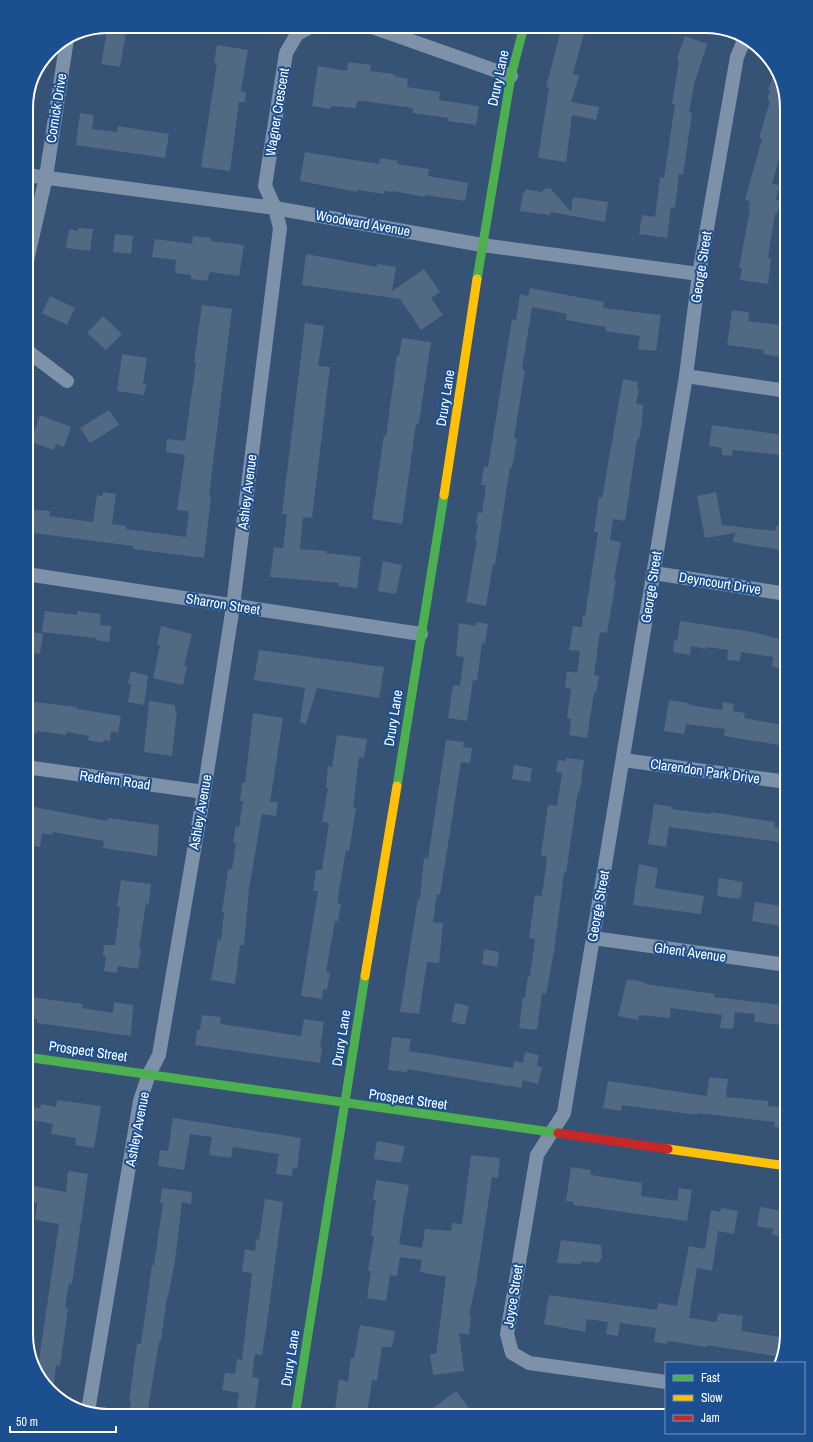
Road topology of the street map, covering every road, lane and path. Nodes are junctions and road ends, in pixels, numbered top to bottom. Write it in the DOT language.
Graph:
graph roads {
  1 [pos="299,33"];
  2 [pos="389,33"];
  3 [pos="522,33"];
  4 [pos="743,44"];
  5 [pos="66,46"];
  6 [pos="511,76"];
  7 [pos="33,176"];
  8 [pos="46,177"];
  9 [pos="275,208"];
  10 [pos="33,234"];
  11 [pos="482,245"];
  12 [pos="699,274"];
  13 [pos="33,355"];
  14 [pos="686,376"];
  15 [pos="67,381"];
  16 [pos="780,390"];
  17 [pos="654,573"];
  18 [pos="33,575"];
  19 [pos="780,593"];
  20 [pos="233,606"];
  21 [pos="421,634"];
  22 [pos="623,760"];
  23 [pos="33,768"];
  24 [pos="780,781"];
  25 [pos="204,792"];
  26 [pos="593,938"];
  27 [pos="780,964"];
  28 [pos="33,1058"];
  29 [pos="149,1074"];
  30 [pos="344,1104"];
  31 [pos="551,1133"];
  32 [pos="780,1165"];
  33 [pos="665,1382"];
  34 [pos="89,1407"];
  35 [pos="296,1409"];
  1 -- 9 [label="street, Wagner Crescent"];
  2 -- 6 [label="street"];
  3 -- 6 [label="street, Drury Lane"];
  4 -- 12 [label="street, George Street"];
  5 -- 8 [label="street, Cornick Drive"];
  6 -- 11 [label="street, Drury Lane"];
  7 -- 8 [label="street, Woodward Avenue"];
  8 -- 9 [label="street, Woodward Avenue"];
  8 -- 10 [label="street"];
  9 -- 11 [label="street, Woodward Avenue"];
  9 -- 20 [label="street, Ashley Avenue"];
  11 -- 12 [label="street, Woodward Avenue"];
  11 -- 21 [label="street, Drury Lane"];
  12 -- 14 [label="street, George Street"];
  13 -- 15 [label="street"];
  14 -- 16 [label="street"];
  14 -- 17 [label="street, George Street"];
  17 -- 19 [label="street, Deyncourt Drive"];
  17 -- 22 [label="street, George Street"];
  18 -- 20 [label="street, Sharron Street"];
  20 -- 21 [label="street, Sharron Street"];
  20 -- 25 [label="street, Ashley Avenue"];
  21 -- 30 [label="street, Drury Lane"];
  22 -- 24 [label="street, Clarendon Park Drive"];
  22 -- 26 [label="street, George Street"];
  23 -- 25 [label="street, Redfern Road"];
  25 -- 29 [label="street, Ashley Avenue"];
  26 -- 27 [label="street, Ghent Avenue"];
  26 -- 31 [label="street, George Street"];
  28 -- 29 [label="street, Prospect Street"];
  29 -- 30 [label="street, Prospect Street"];
  29 -- 34 [label="street, Ashley Avenue"];
  30 -- 31 [label="street, Prospect Street"];
  30 -- 35 [label="street, Drury Lane"];
  31 -- 32 [label="street, Prospect Street"];
  31 -- 33 [label="street, Joyce Street"];
}
